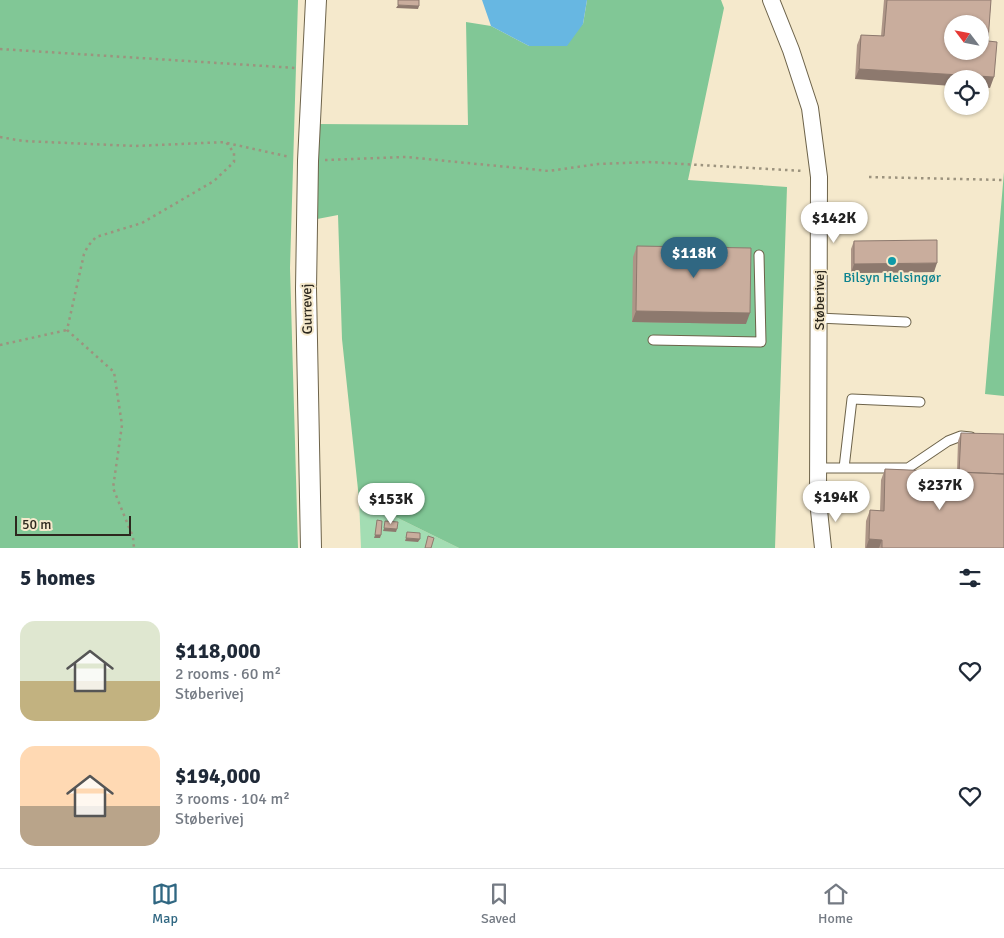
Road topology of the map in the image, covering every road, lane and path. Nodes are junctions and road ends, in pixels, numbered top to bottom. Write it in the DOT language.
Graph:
graph roads {
  1 [pos="316,0"];
  2 [pos="771,0"];
  3 [pos="0,49"];
  4 [pos="313,69"];
  5 [pos="0,136"];
  6 [pos="226,142"];
  7 [pos="308,160"];
  8 [pos="818,170"];
  9 [pos="869,176"];
  10 [pos="1004,180"];
  11 [pos="759,255"];
  12 [pos="818,318"];
  13 [pos="906,322"];
  14 [pos="67,330"];
  15 [pos="653,340"];
  16 [pos="0,345"];
  17 [pos="920,402"];
  18 [pos="978,437"];
  19 [pos="818,468"];
  20 [pos="844,468"];
  21 [pos="134,548"];
  22 [pos="311,548"];
  23 [pos="823,548"];
  1 -- 4 [label="street, Gurrevej"];
  2 -- 8 [label="street, Støberivej"];
  3 -- 4 [label="path"];
  4 -- 7 [label="street, Gurrevej"];
  5 -- 6 [label="path"];
  6 -- 7 [label="path"];
  6 -- 14 [label="path"];
  7 -- 8 [label="path"];
  7 -- 22 [label="street, Gurrevej"];
  8 -- 12 [label="street, Støberivej"];
  9 -- 10 [label="path"];
  11 -- 15 [label="lane"];
  12 -- 13 [label="lane"];
  12 -- 19 [label="street, Støberivej"];
  14 -- 16 [label="path"];
  14 -- 21 [label="path"];
  17 -- 20 [label="lane"];
  18 -- 20 [label="lane"];
  19 -- 20 [label="lane"];
  19 -- 23 [label="street, Støberivej"];
}
